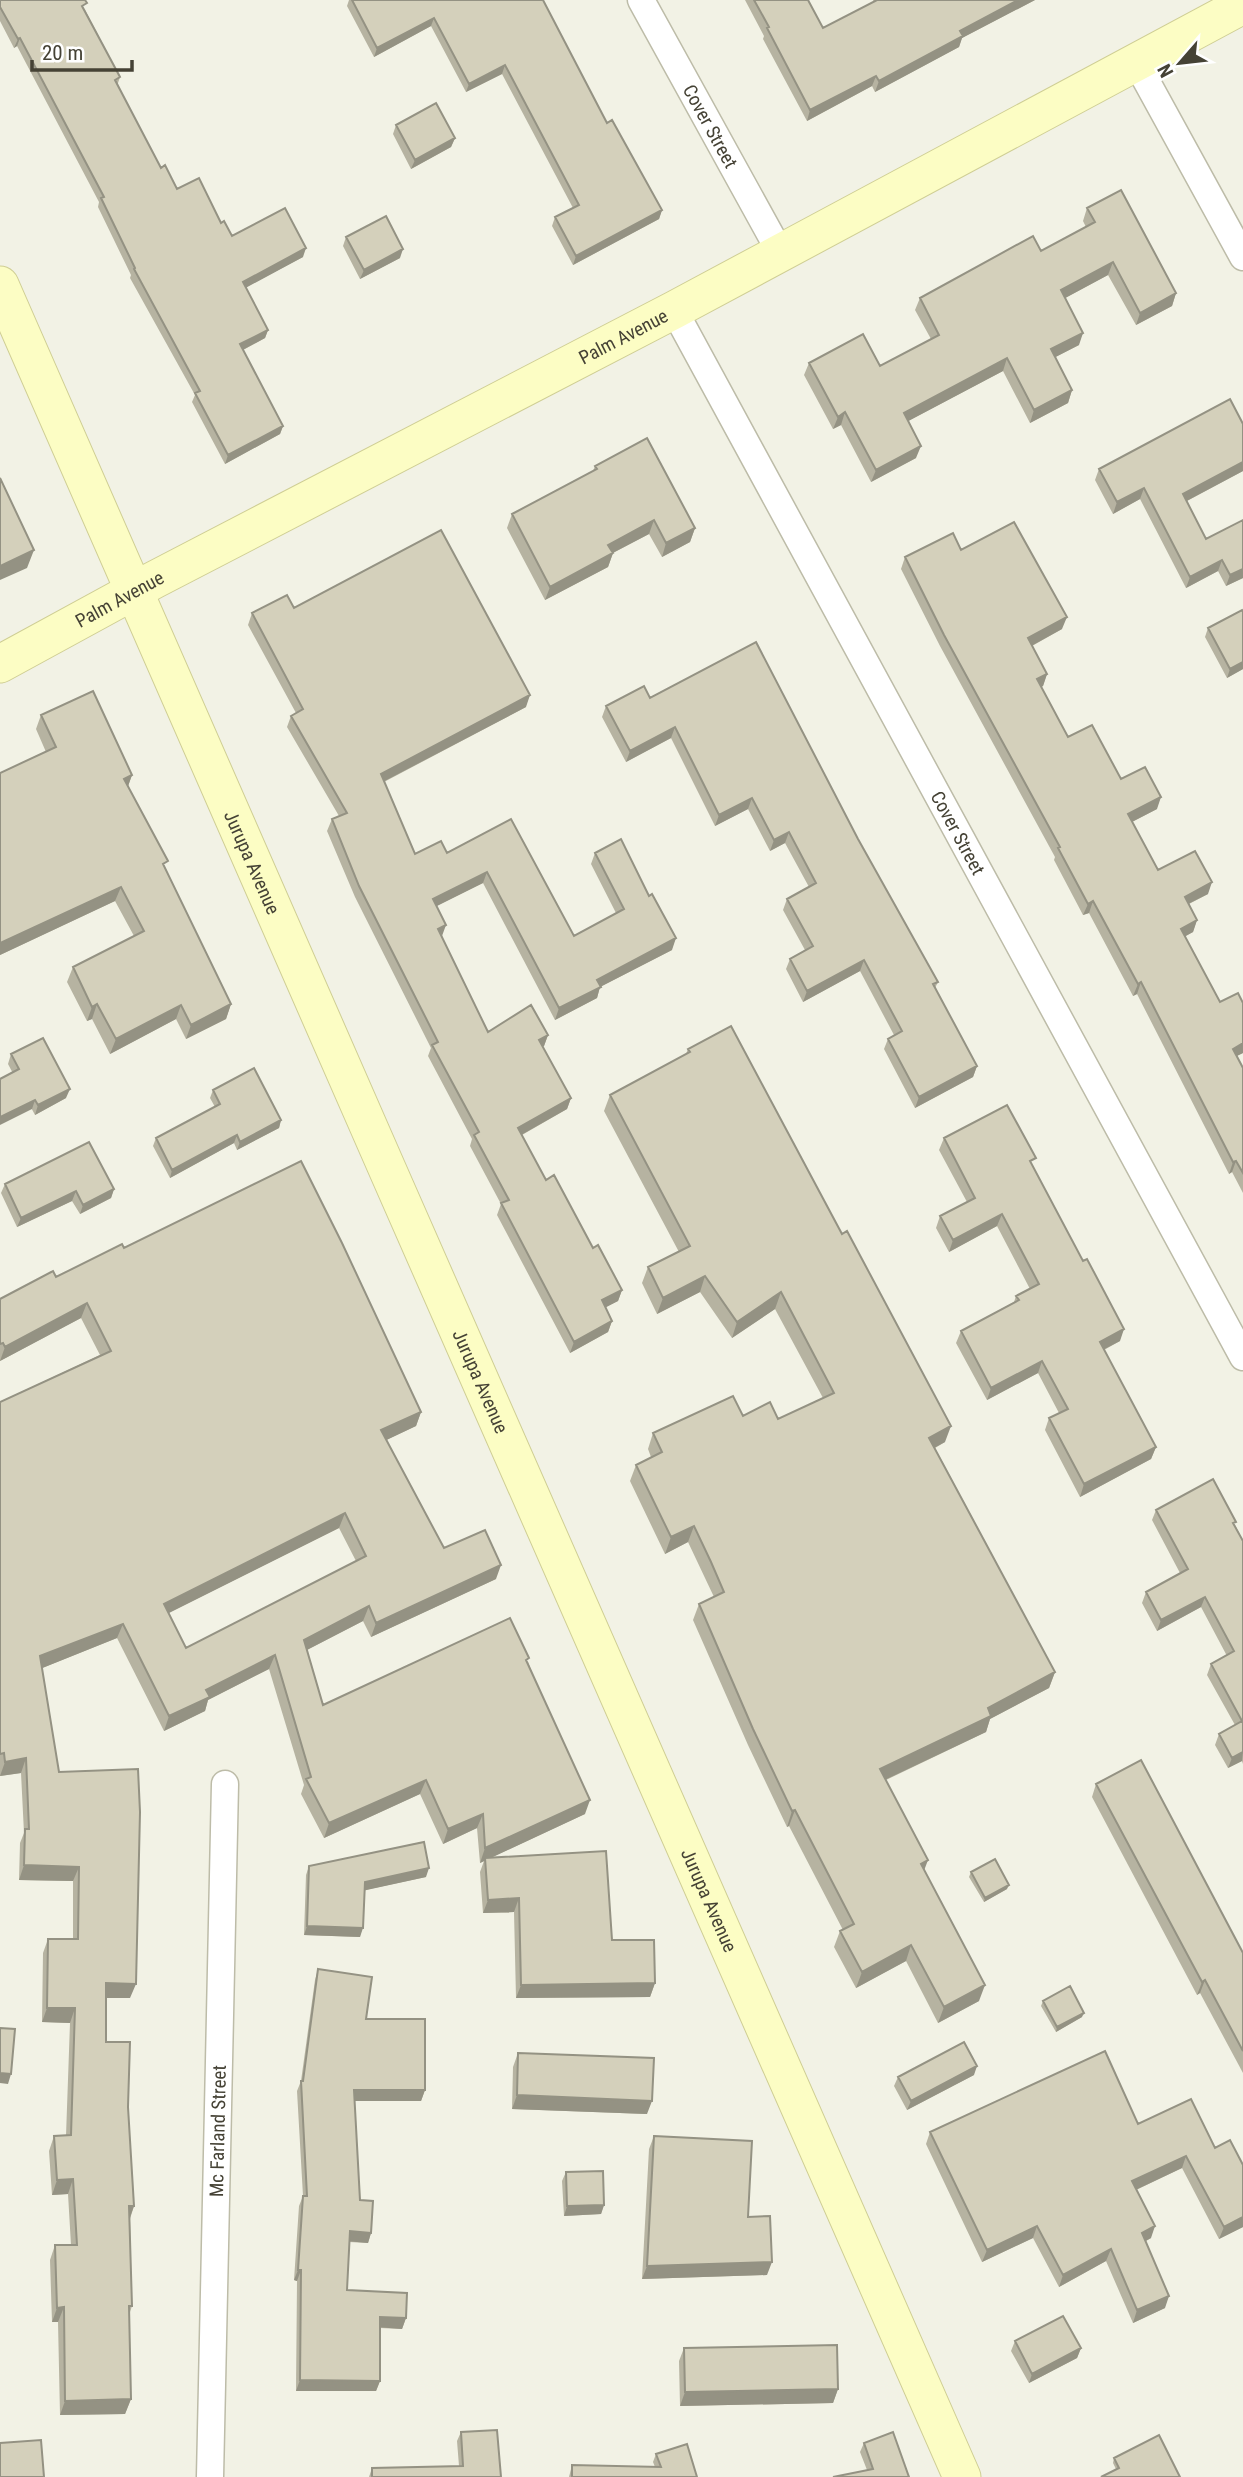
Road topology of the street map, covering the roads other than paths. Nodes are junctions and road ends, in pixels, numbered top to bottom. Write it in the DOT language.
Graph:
graph roads {
  1 [pos="641,0"];
  2 [pos="1243,5"];
  3 [pos="1136,62"];
  4 [pos="780,252"];
  5 [pos="1243,257"];
  6 [pos="0,285"];
  7 [pos="674,310"];
  8 [pos="132,592"];
  9 [pos="0,664"];
  10 [pos="1243,1357"];
  11 [pos="225,1784"];
  12 [pos="210,2477"];
  13 [pos="962,2477"];
  1 -- 4 [label="street, Cover Street"];
  2 -- 3 [label="main road, Palm Avenue"];
  3 -- 4 [label="main road, Palm Avenue"];
  3 -- 5 [label="street"];
  4 -- 7 [label="main road, Palm Avenue"];
  6 -- 8 [label="main road, Jurupa Avenue"];
  7 -- 8 [label="main road, Palm Avenue"];
  7 -- 10 [label="street, Cover Street"];
  8 -- 9 [label="main road, Palm Avenue"];
  8 -- 13 [label="main road, Jurupa Avenue"];
  11 -- 12 [label="street, Mc Farland Street"];
}
